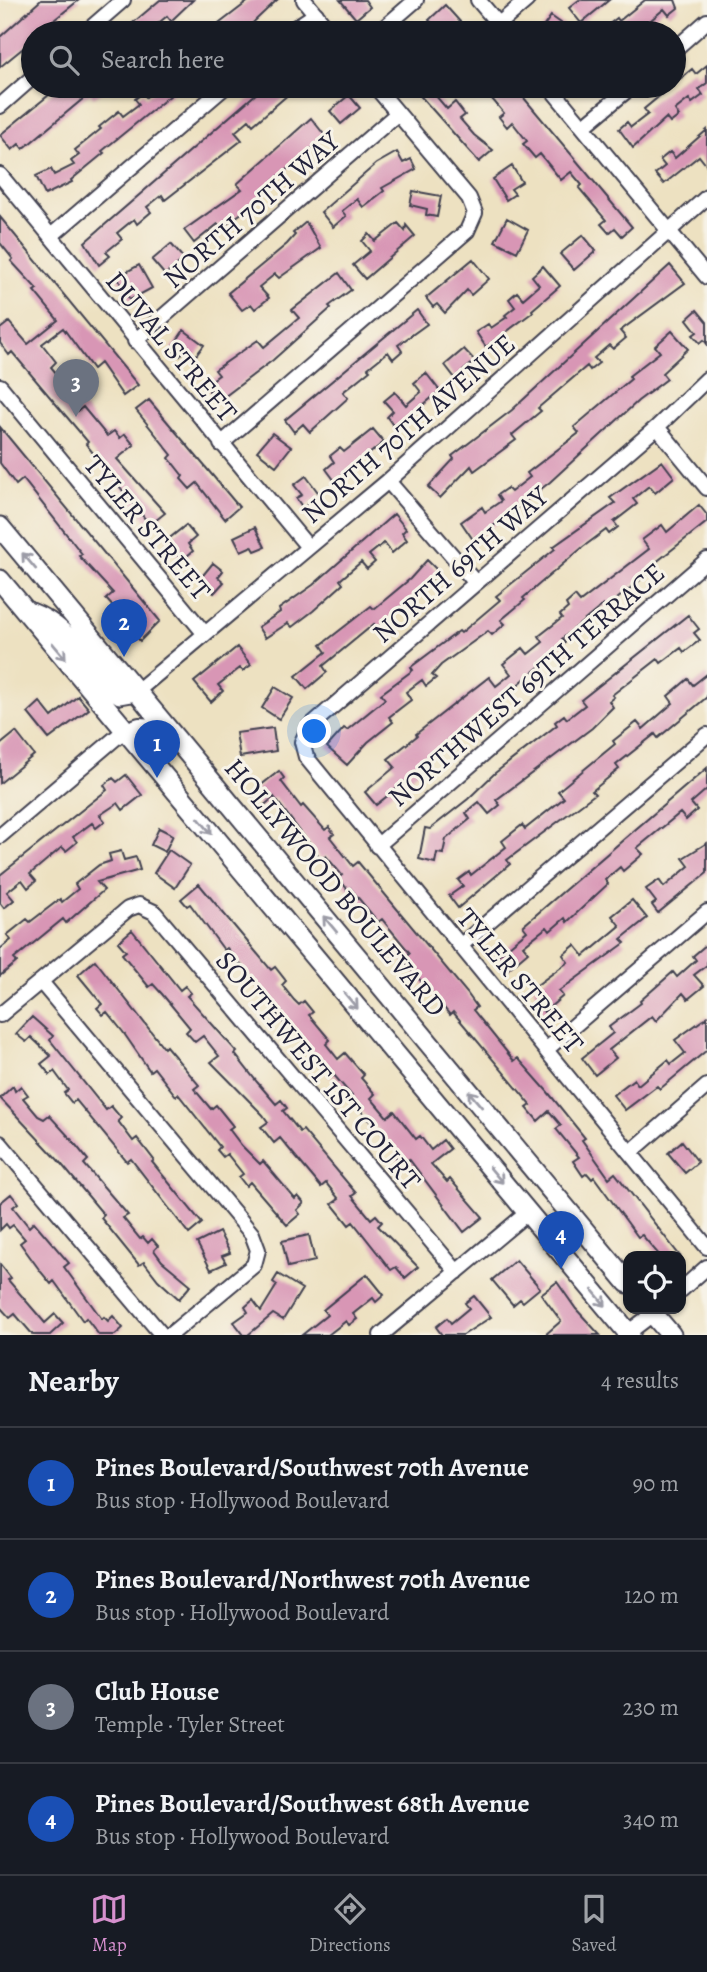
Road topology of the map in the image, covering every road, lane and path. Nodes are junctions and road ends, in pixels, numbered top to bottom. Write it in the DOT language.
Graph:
graph roads {
  1 [pos="123,0"];
  2 [pos="304,0"];
  3 [pos="416,0"];
  4 [pos="478,0"];
  5 [pos="527,0"];
  6 [pos="316,14"];
  7 [pos="99,21"];
  8 [pos="305,21"];
  9 [pos="322,21"];
  10 [pos="392,21"];
  11 [pos="495,21"];
  12 [pos="509,21"];
  13 [pos="707,21"];
  14 [pos="686,39"];
  15 [pos="21,88"];
  16 [pos="212,98"];
  17 [pos="385,98"];
  18 [pos="559,98"];
  19 [pos="618,98"];
  20 [pos="0,106"];
  21 [pos="398,113"];
  22 [pos="583,127"];
  23 [pos="0,175"];
  24 [pos="707,197"];
  25 [pos="668,230"];
  26 [pos="51,236"];
  27 [pos="707,277"];
  28 [pos="135,341"];
  29 [pos="707,379"];
  30 [pos="0,386"];
  31 [pos="657,427"];
  32 [pos="221,444"];
  33 [pos="388,481"];
  34 [pos="707,488"];
  35 [pos="0,527"];
  36 [pos="308,547"];
  37 [pos="707,560"];
  38 [pos="0,580"];
  39 [pos="475,582"];
  40 [pos="26,612"];
  41 [pos="205,634"];
  42 [pos="137,691"];
  43 [pos="167,727"];
  44 [pos="125,730"];
  45 [pos="707,735"];
  46 [pos="302,742"];
  47 [pos="0,836"];
  48 [pos="377,846"];
  49 [pos="707,912"];
  50 [pos="460,946"];
  51 [pos="41,982"];
  52 [pos="0,1015"];
  53 [pos="547,1049"];
  54 [pos="707,1086"];
  55 [pos="0,1143"];
  56 [pos="631,1152"];
  57 [pos="527,1213"];
  58 [pos="707,1247"];
  59 [pos="707,1267"];
  60 [pos="457,1272"];
  61 [pos="623,1277"];
  62 [pos="686,1286"];
  63 [pos="650,1314"];
  64 [pos="657,1314"];
  65 [pos="628,1334"];
  66 [pos="162,1335"];
  67 [pos="170,1335"];
  68 [pos="381,1335"];
  69 [pos="671,1335"];
  1 -- 7 [label="street"];
  2 -- 6 [label="street"];
  3 -- 10 [label="street"];
  4 -- 11 [label="street"];
  5 -- 12 [label="street"];
  6 -- 8 [label="street"];
  6 -- 9 [label="street"];
  13 -- 14 [label="street"];
  15 -- 20 [label="street"];
  16 -- 26 [label="street"];
  17 -- 21 [label="street"];
  18 -- 22 [label="street"];
  19 -- 22 [label="street"];
  21 -- 28 [label="street, NORTH 70TH WAY"];
  21 -- 32 [label="street"];
  22 -- 25 [label="street"];
  23 -- 26 [label="street, DUVAL STREET"];
  24 -- 25 [label="street, NORTH 70TH AVENUE"];
  25 -- 27 [label="street"];
  25 -- 33 [label="street, NORTH 70TH AVENUE"];
  26 -- 28 [label="street, DUVAL STREET"];
  28 -- 32 [label="street, DUVAL STREET"];
  29 -- 31 [label="street, NORTH 69TH WAY"];
  30 -- 41 [label="street, TYLER STREET"];
  31 -- 34 [label="street"];
  31 -- 39 [label="street, NORTH 69TH WAY"];
  32 -- 36 [label="street, DUVAL STREET"];
  33 -- 36 [label="street, NORTH 70TH AVENUE"];
  33 -- 39 [label="street"];
  42 -- 35 [label="highway, HOLLYWOOD BOULEVARD, one-way"];
  36 -- 41 [label="street, NORTH 70TH AVENUE"];
  37 -- 48 [label="street, NORTHWEST 69TH TERRACE"];
  38 -- 40 [label="highway"];
  39 -- 46 [label="street, NORTH 69TH WAY"];
  40 -- 42 [label="highway"];
  40 -- 44 [label="highway, one-way"];
  41 -- 42 [label="street, NORTH 70TH AVENUE"];
  42 -- 43 [label="highway, HOLLYWOOD BOULEVARD"];
  43 -- 44 [label="street"];
  61 -- 43 [label="highway, HOLLYWOOD BOULEVARD, one-way"];
  44 -- 47 [label="street"];
  44 -- 57 [label="highway, one-way"];
  45 -- 50 [label="street"];
  46 -- 48 [label="street, TYLER STREET"];
  48 -- 50 [label="street, TYLER STREET"];
  49 -- 53 [label="street"];
  50 -- 53 [label="street, TYLER STREET"];
  51 -- 52 [label="street"];
  51 -- 60 [label="street, SOUTHWEST 1ST COURT"];
  51 -- 67 [label="street"];
  53 -- 56 [label="street, TYLER STREET"];
  54 -- 56 [label="street"];
  55 -- 66 [label="street"];
  56 -- 58 [label="street, TYLER STREET"];
  57 -- 60 [label="street"];
  57 -- 65 [label="highway, one-way"];
  59 -- 62 [label="street"];
  60 -- 68 [label="street"];
  63 -- 65 [label="street"];
  64 -- 69 [label="highway"];
}
